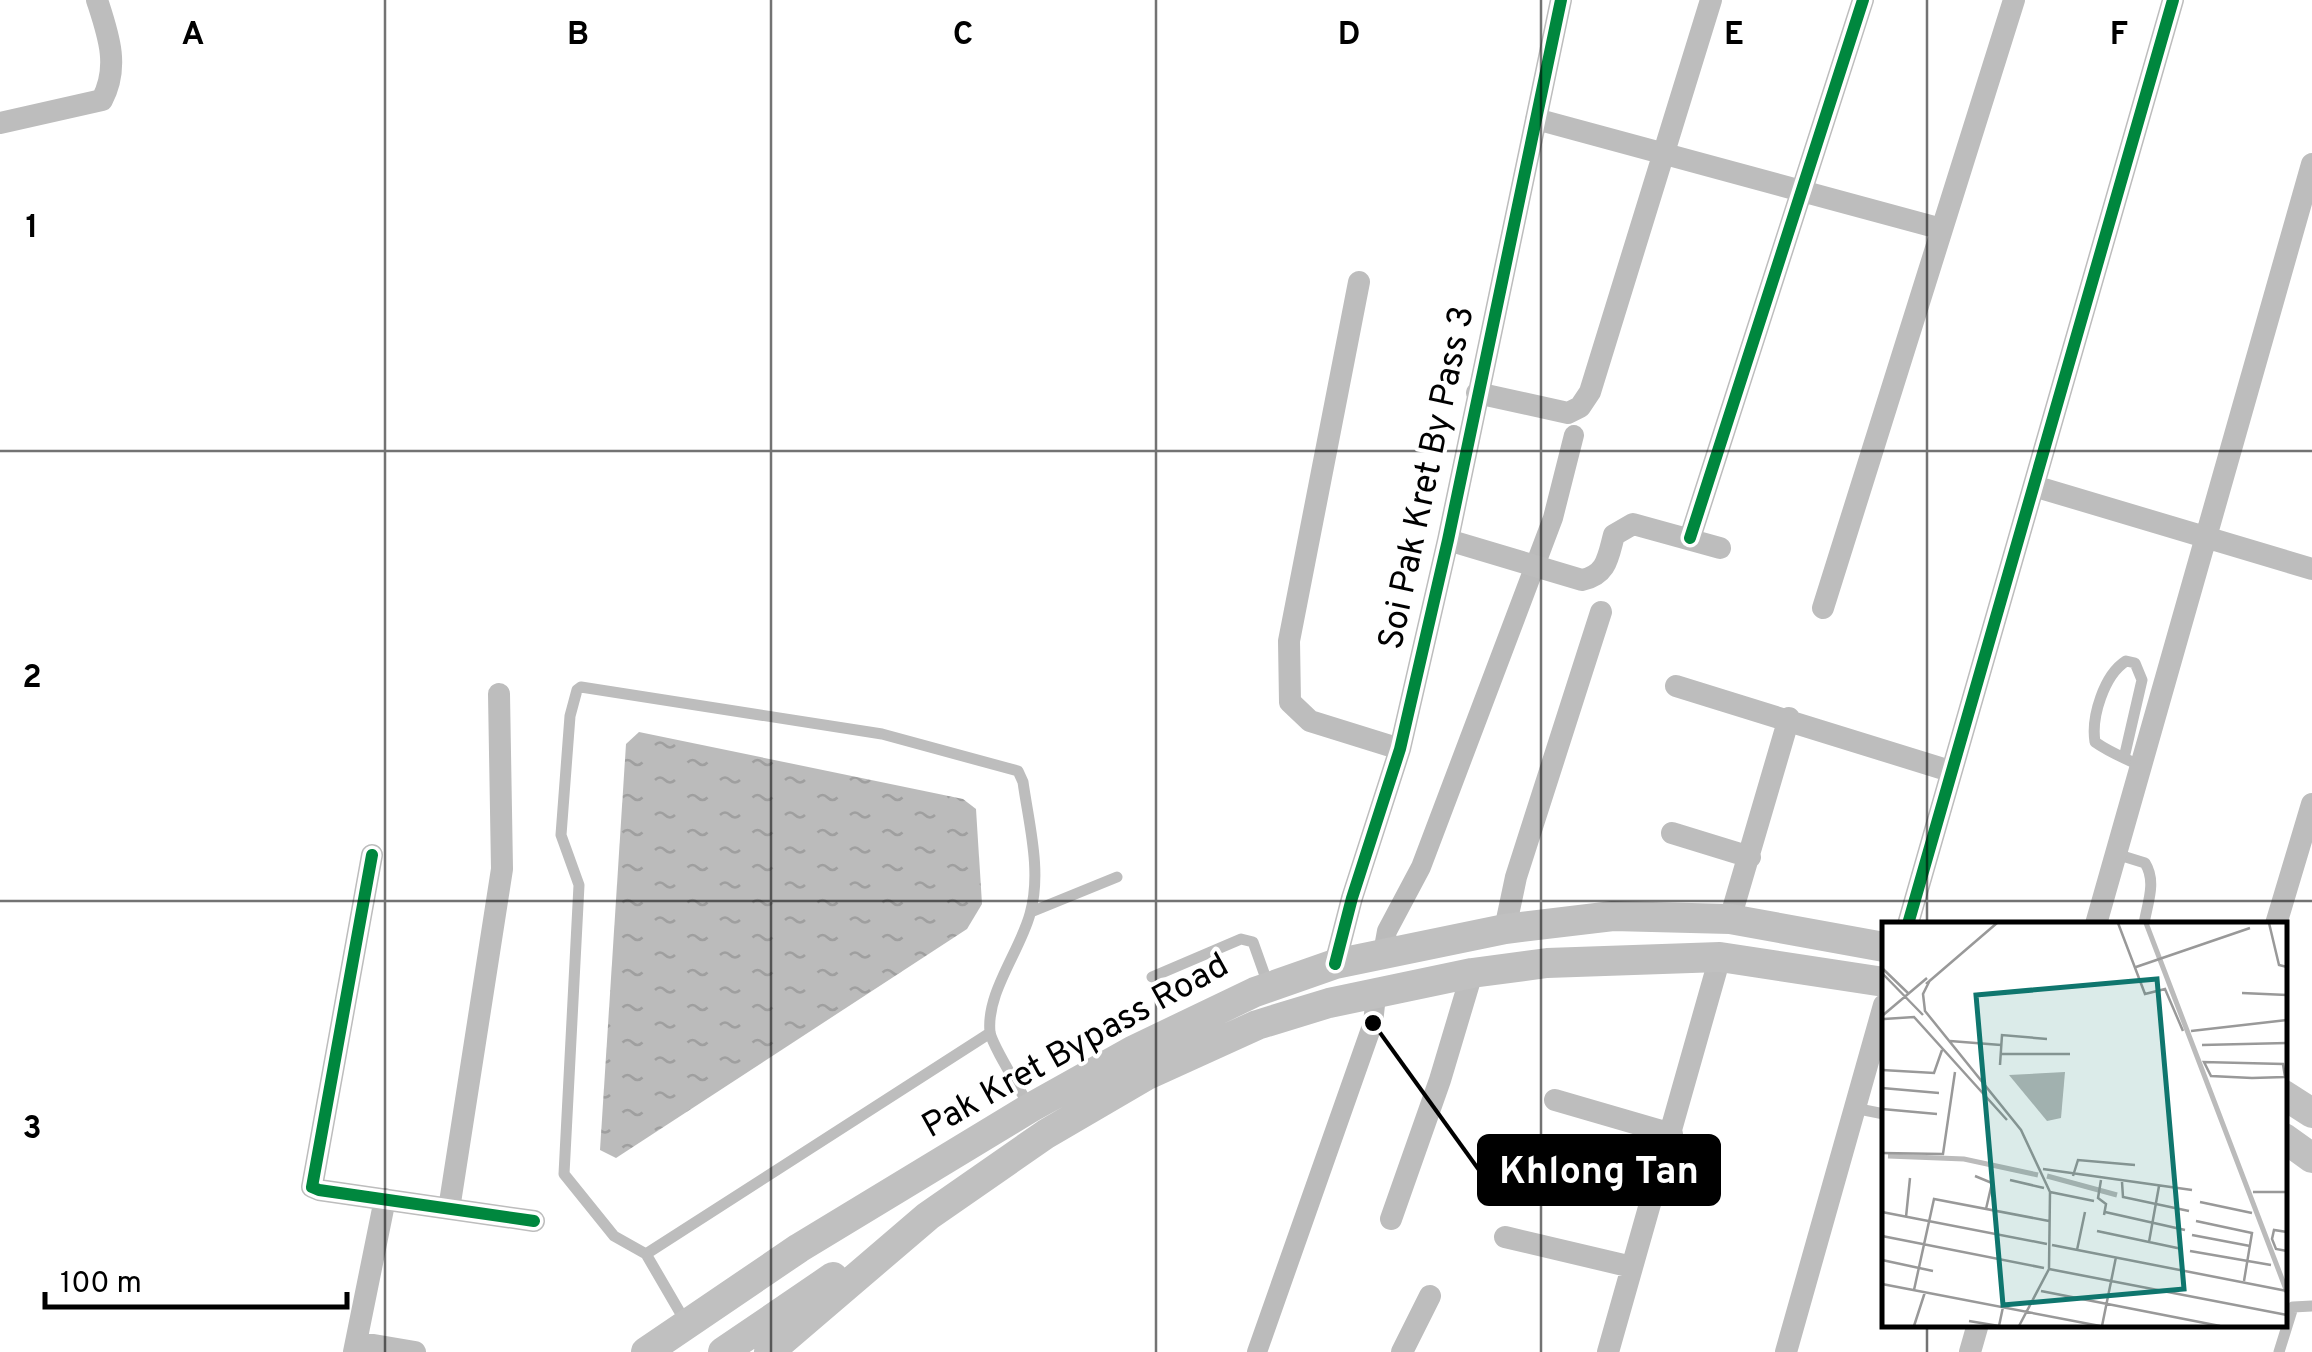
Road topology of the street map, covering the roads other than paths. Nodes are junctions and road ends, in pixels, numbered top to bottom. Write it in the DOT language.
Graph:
graph roads {
  1 [pos="97,0"];
  2 [pos="1561,0"];
  3 [pos="1711,0"];
  4 [pos="1863,0"];
  5 [pos="2014,0"];
  6 [pos="2173,0"];
  7 [pos="1536,119"];
  8 [pos="0,123"];
  9 [pos="1664,154"];
  10 [pos="2312,164"];
  11 [pos="1801,190"];
  12 [pos="1942,229"];
  13 [pos="1358,282"];
  14 [pos="1477,393"];
  15 [pos="2034,486"];
  16 [pos="2204,537"];
  17 [pos="1690,538"];
  18 [pos="1448,540"];
  19 [pos="1720,548"];
  20 [pos="2312,570"];
  21 [pos="1823,608"];
  22 [pos="1601,612"];
  23 [pos="1676,686"];
  24 [pos="499,694"];
  25 [pos="1789,718"];
  26 [pos="1400,749"];
  27 [pos="2132,762"];
  28 [pos="1950,771"];
  29 [pos="2312,804"];
  30 [pos="1672,833"];
  31 [pos="2116,854"];
  32 [pos="372,855"];
  33 [pos="1750,857"];
  34 [pos="1117,877"];
  35 [pos="1031,912"];
  36 [pos="1730,920"];
  37 [pos="1909,922"];
  38 [pos="2097,922"];
  39 [pos="2144,922"];
  40 [pos="2277,922"];
  41 [pos="1506,928"];
  42 [pos="1882,947"];
  43 [pos="1720,957"];
  44 [pos="1336,964"];
  45 [pos="1472,973"];
  46 [pos="1152,977"];
  47 [pos="1882,982"];
  48 [pos="1268,987"];
  49 [pos="1882,1011"];
  50 [pos="990,1033"];
  51 [pos="2287,1097"];
  52 [pos="1555,1100"];
  53 [pos="1030,1108"];
  54 [pos="1854,1108"];
  55 [pos="2312,1113"];
  56 [pos="1882,1114"];
  57 [pos="1672,1134"];
  58 [pos="2287,1140"];
  59 [pos="2312,1158"];
  60 [pos="386,1198"];
  61 [pos="450,1209"];
  62 [pos="928,1216"];
  63 [pos="1391,1218"];
  64 [pos="534,1221"];
  65 [pos="1505,1237"];
  66 [pos="646,1254"];
  67 [pos="1632,1268"];
  68 [pos="1430,1296"];
  69 [pos="2312,1306"];
  70 [pos="2287,1326"];
  71 [pos="1977,1327"];
  72 [pos="2287,1327"];
  73 [pos="685,1338"];
  74 [pos="356,1347"];
  75 [pos="415,1352"];
  76 [pos="646,1352"];
  77 [pos="723,1352"];
  78 [pos="769,1352"];
  79 [pos="1402,1352"];
  80 [pos="1608,1352"];
  81 [pos="1786,1352"];
  82 [pos="1970,1352"];
  83 [pos="2279,1352"];
  1 -- 8 [label="street"];
  2 -- 7 [label="street, Soi Pak Kret By Pass 3"];
  3 -- 9 [label="street"];
  4 -- 11 [label="street"];
  5 -- 12 [label="street"];
  6 -- 15 [label="street"];
  7 -- 9 [label="street"];
  7 -- 14 [label="street, Soi Pak Kret By Pass 3"];
  9 -- 11 [label="street"];
  9 -- 14 [label="street"];
  10 -- 16 [label="street"];
  11 -- 12 [label="street"];
  11 -- 17 [label="street"];
  12 -- 21 [label="street"];
  13 -- 26 [label="street"];
  14 -- 18 [label="street, Soi Pak Kret By Pass 3"];
  15 -- 16 [label="street"];
  15 -- 28 [label="street"];
  16 -- 20 [label="street"];
  16 -- 27 [label="street"];
  17 -- 18 [label="street"];
  17 -- 19 [label="street"];
  18 -- 26 [label="street, Soi Pak Kret By Pass 3"];
  22 -- 41 [label="street"];
  23 -- 25 [label="street"];
  24 -- 61 [label="street"];
  25 -- 28 [label="street"];
  25 -- 33 [label="street"];
  26 -- 44 [label="street, Soi Pak Kret By Pass 3"];
  27 -- 27 [label="lane"];
  27 -- 31 [label="street"];
  28 -- 37 [label="street"];
  29 -- 40 [label="street"];
  30 -- 33 [label="street"];
  31 -- 38 [label="street"];
  31 -- 39 [label="lane"];
  32 -- 60 [label="street"];
  33 -- 36 [label="street"];
  34 -- 35 [label="lane"];
  35 -- 50 [label="lane"];
  35 -- 66 [label="lane"];
  36 -- 41 [label="main road, Pak Kret Bypass Road"];
  36 -- 42 [label="main road, Pak Kret Bypass Road"];
  41 -- 44 [label="main road, Pak Kret Bypass Road"];
  43 -- 45 [label="main road, Pak Kret Bypass Road"];
  43 -- 47 [label="main road, Pak Kret Bypass Road"];
  43 -- 57 [label="street"];
  44 -- 48 [label="main road, Pak Kret Bypass Road"];
  45 -- 62 [label="main road, Pak Kret Bypass Road"];
  45 -- 63 [label="street"];
  46 -- 48 [label="lane"];
  48 -- 53 [label="main road, Pak Kret Bypass Road"];
  49 -- 54 [label="street"];
  50 -- 53 [label="lane"];
  50 -- 66 [label="lane"];
  51 -- 55 [label="main road"];
  52 -- 57 [label="street"];
  53 -- 73 [label="main road, Pak Kret Bypass Road"];
  54 -- 56 [label="lane"];
  54 -- 81 [label="street"];
  57 -- 67 [label="street"];
  58 -- 59 [label="main road"];
  60 -- 61 [label="street"];
  60 -- 74 [label="street"];
  61 -- 64 [label="street"];
  62 -- 77 [label="main road"];
  62 -- 78 [label="main road, Pak Kret Bypass Road"];
  65 -- 67 [label="street"];
  66 -- 73 [label="lane"];
  67 -- 80 [label="street"];
  68 -- 79 [label="street"];
  69 -- 70 [label="lane"];
  71 -- 82 [label="street"];
  72 -- 83 [label="lane"];
  73 -- 76 [label="main road"];
  74 -- 75 [label="street"];
}
